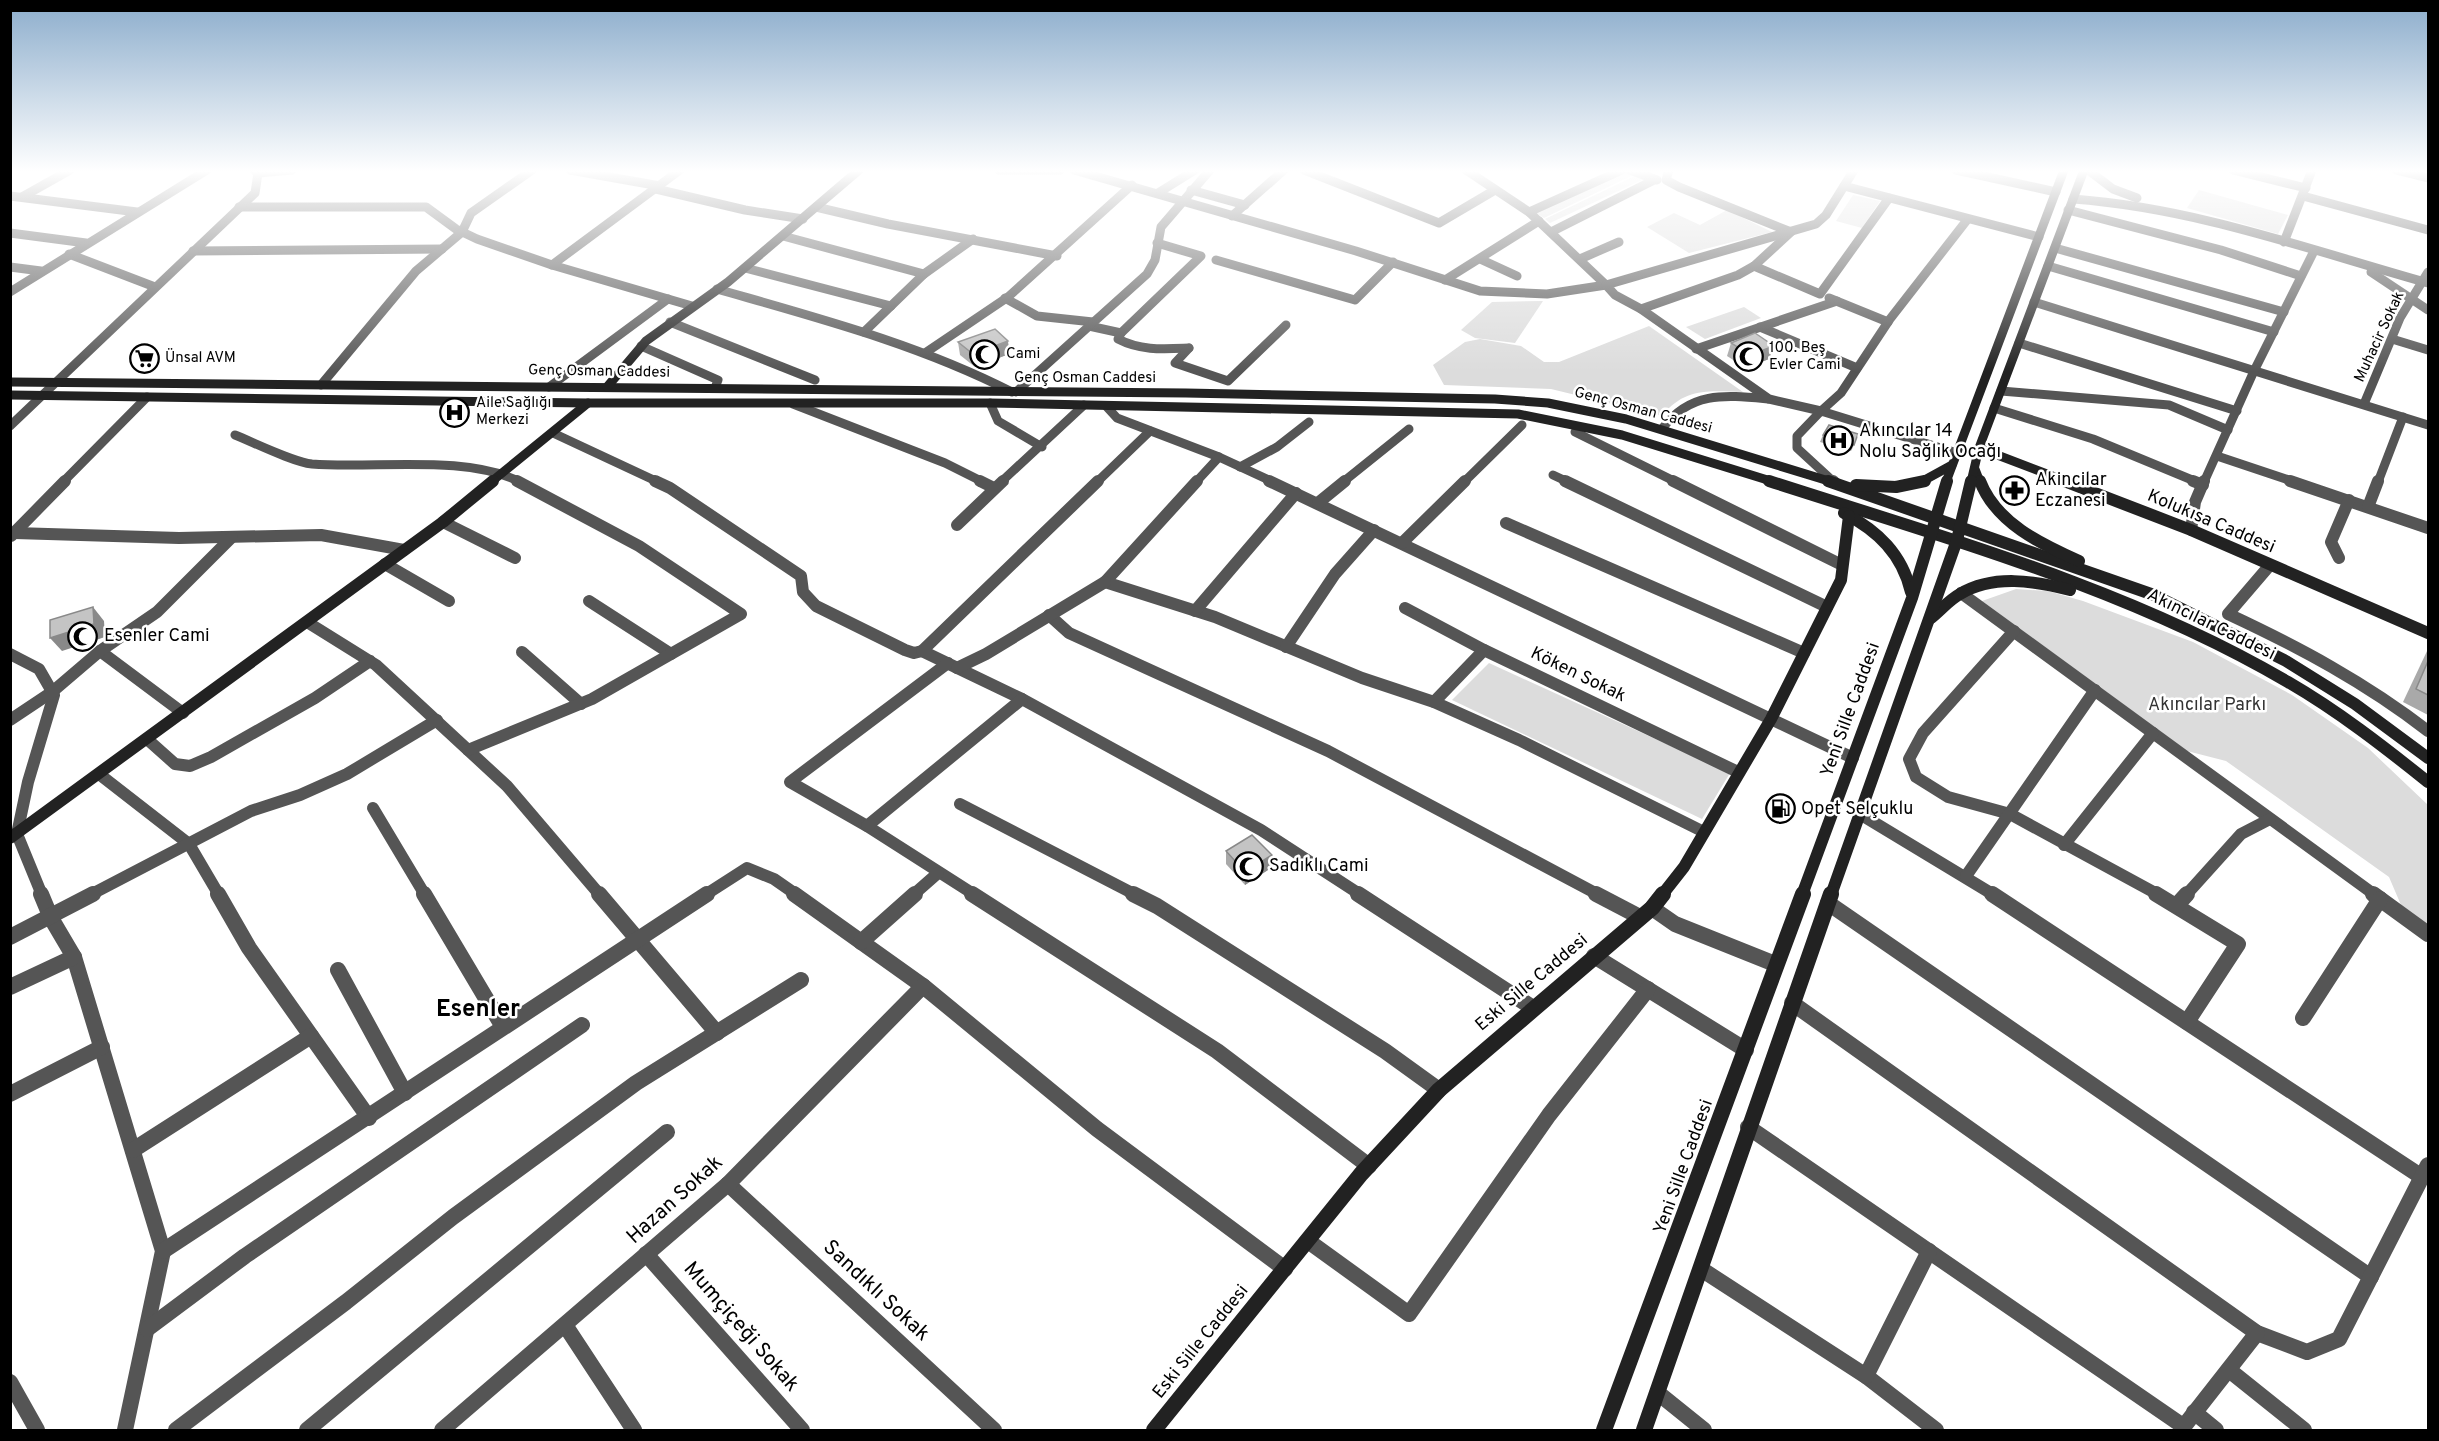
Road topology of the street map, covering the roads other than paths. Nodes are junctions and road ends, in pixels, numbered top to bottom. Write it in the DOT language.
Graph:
graph roads {
  1 [pos="42,237"];
  2 [pos="95,237"];
  3 [pos="207,237"];
  4 [pos="456,237"];
  5 [pos="476,237"];
  6 [pos="590,237"];
  7 [pos="782,237"];
  8 [pos="788,237"];
  9 [pos="963,237"];
  10 [pos="1077,237"];
  11 [pos="1158,237"];
  12 [pos="1307,237"];
  13 [pos="1514,237"];
  14 [pos="1557,237"];
  15 [pos="1773,237"];
  16 [pos="1785,237"];
  17 [pos="1863,237"];
  18 [pos="1954,237"];
  19 [pos="2039,237"];
  20 [pos="2059,237"];
  21 [pos="2172,237"];
  22 [pos="2268,237"];
  23 [pos="2286,237"];
  24 [pos="973,239"];
  25 [pos="1619,242"];
  26 [pos="2284,242"];
  27 [pos="86,243"];
  28 [pos="1157,243"];
  29 [pos="2055,248"];
  30 [pos="442,249"];
  31 [pos="193,251"];
  32 [pos="2314,251"];
  33 [pos="69,254"];
  34 [pos="1057,256"];
  35 [pos="1480,259"];
  36 [pos="1580,259"];
  37 [pos="1216,260"];
  38 [pos="1393,262"];
  39 [pos="2355,262"];
  40 [pos="552,265"];
  41 [pos="1754,266"];
  42 [pos="2048,266"];
  43 [pos="10,267"];
  44 [pos="745,268"];
  45 [pos="41,271"];
  46 [pos="2428,272"];
  47 [pos="924,274"];
  48 [pos="1517,276"];
  49 [pos="2301,276"];
  50 [pos="1445,280"];
  51 [pos="2425,282"];
  52 [pos="1606,285"];
  53 [pos="155,287"];
  54 [pos="717,289"];
  55 [pos="10,292"];
  56 [pos="1820,294"];
  57 [pos="1005,298"];
  58 [pos="668,299"];
  59 [pos="2412,299"];
  60 [pos="1837,301"];
  61 [pos="2034,302"];
  62 [pos="692,306"];
  63 [pos="891,306"];
  64 [pos="1641,309"];
  65 [pos="2428,310"];
  66 [pos="2284,312"];
  67 [pos="670,322"];
  68 [pos="1888,322"];
  69 [pos="1091,324"];
  70 [pos="1286,325"];
  71 [pos="1760,327"];
  72 [pos="864,332"];
  73 [pos="2274,332"];
  74 [pos="1121,333"];
  75 [pos="2392,339"];
  76 [pos="2019,343"];
  77 [pos="641,346"];
  78 [pos="1696,349"];
  79 [pos="2428,350"];
  80 [pos="925,353"];
  81 [pos="1857,368"];
  82 [pos="2254,371"];
  83 [pos="815,380"];
  84 [pos="10,381"];
  85 [pos="56,382"];
  86 [pos="321,385"];
  87 [pos="549,387"];
  88 [pos="607,387"];
  89 [pos="715,388"];
  90 [pos="2001,391"];
  91 [pos="1014,392"];
  92 [pos="10,395"];
  93 [pos="42,396"];
  94 [pos="147,397"];
  95 [pos="1769,399"];
  96 [pos="588,403"];
  97 [pos="990,403"];
  98 [pos="793,404"];
  99 [pos="2364,404"];
  100 [pos="1084,405"];
  101 [pos="1106,406"];
  102 [pos="1994,408"];
  103 [pos="1821,411"];
  104 [pos="2237,411"];
  105 [pos="2403,417"];
  106 [pos="1309,422"];
  107 [pos="1522,425"];
  108 [pos="2428,425"];
  109 [pos="10,426"];
  110 [pos="1409,429"];
  111 [pos="1662,429"];
  112 [pos="2229,430"];
  113 [pos="1150,431"];
  114 [pos="1575,432"];
  115 [pos="553,434"];
  116 [pos="235,435"];
  117 [pos="1042,447"];
  118 [pos="1979,448"];
  119 [pos="2217,456"];
  120 [pos="1219,457"];
  121 [pos="1955,459"];
  122 [pos="1973,465"];
  123 [pos="1240,467"];
  124 [pos="504,474"];
  125 [pos="1553,475"];
  126 [pos="1835,483"];
  127 [pos="2203,485"];
  128 [pos="994,488"];
  129 [pos="1791,488"];
  130 [pos="1296,493"];
  131 [pos="2349,500"];
  132 [pos="1318,503"];
  133 [pos="2368,507"];
  134 [pos="1849,516"];
  135 [pos="1934,517"];
  136 [pos="443,522"];
  137 [pos="1506,523"];
  138 [pos="957,525"];
  139 [pos="2428,528"];
  140 [pos="1374,530"];
  141 [pos="2191,530"];
  142 [pos="1930,531"];
  143 [pos="1958,533"];
  144 [pos="13,535"];
  145 [pos="232,537"];
  146 [pos="1402,543"];
  147 [pos="404,550"];
  148 [pos="515,558"];
  149 [pos="2338,558"];
  150 [pos="386,564"];
  151 [pos="1842,565"];
  152 [pos="2270,565"];
  153 [pos="1105,582"];
  154 [pos="1961,593"];
  155 [pos="2154,595"];
  156 [pos="1912,598"];
  157 [pos="449,601"];
  158 [pos="589,601"];
  159 [pos="2126,605"];
  160 [pos="1406,608"];
  161 [pos="1827,608"];
  162 [pos="1195,611"];
  163 [pos="1049,615"];
  164 [pos="1930,618"];
  165 [pos="307,622"];
  166 [pos="2014,630"];
  167 [pos="2428,633"];
  168 [pos="1286,647"];
  169 [pos="1484,650"];
  170 [pos="100,651"];
  171 [pos="922,651"];
  172 [pos="522,652"];
  173 [pos="1804,653"];
  174 [pos="10,654"];
  175 [pos="671,654"];
  176 [pos="369,661"];
  177 [pos="953,666"];
  178 [pos="2095,690"];
  179 [pos="52,692"];
  180 [pos="1022,699"];
  181 [pos="1434,702"];
  182 [pos="581,704"];
  183 [pos="183,713"];
  184 [pos="1772,719"];
  185 [pos="10,720"];
  186 [pos="437,720"];
  187 [pos="2428,731"];
  188 [pos="2153,733"];
  189 [pos="147,739"];
  190 [pos="468,750"];
  191 [pos="2426,754"];
  192 [pos="1852,758"];
  193 [pos="1738,772"];
  194 [pos="99,774"];
  195 [pos="2428,782"];
  196 [pos="960,804"];
  197 [pos="373,808"];
  198 [pos="1860,814"];
  199 [pos="2010,814"];
  200 [pos="2270,819"];
  201 [pos="867,826"];
  202 [pos="1704,832"];
  203 [pos="14,836"];
  204 [pos="189,844"];
  205 [pos="2064,845"];
  206 [pos="938,873"];
  207 [pos="1966,876"];
  208 [pos="2380,899"];
  209 [pos="1828,903"];
  210 [pos="2177,905"];
  211 [pos="1652,908"];
  212 [pos="1640,917"];
  213 [pos="51,918"];
  214 [pos="2428,934"];
  215 [pos="10,937"];
  216 [pos="638,938"];
  217 [pos="861,942"];
  218 [pos="1594,956"];
  219 [pos="74,957"];
  220 [pos="1775,964"];
  221 [pos="338,970"];
  222 [pos="801,980"];
  223 [pos="923,986"];
  224 [pos="10,987"];
  225 [pos="1648,989"];
  226 [pos="1792,1003"];
  227 [pos="1533,1008"];
  228 [pos="2303,1018"];
  229 [pos="2187,1022"];
  230 [pos="582,1025"];
  231 [pos="503,1027"];
  232 [pos="717,1033"];
  233 [pos="311,1036"];
  234 [pos="102,1047"];
  235 [pos="1746,1050"];
  236 [pos="1439,1090"];
  237 [pos="10,1094"];
  238 [pos="405,1094"];
  239 [pos="369,1118"];
  240 [pos="1748,1126"];
  241 [pos="667,1132"];
  242 [pos="133,1150"];
  243 [pos="1369,1166"];
  244 [pos="2425,1171"];
  245 [pos="728,1184"];
  246 [pos="1308,1241"];
  247 [pos="163,1251"];
  248 [pos="1929,1251"];
  249 [pos="646,1254"];
  250 [pos="1285,1269"];
  251 [pos="1701,1269"];
  252 [pos="2371,1277"];
  253 [pos="565,1325"];
  254 [pos="147,1329"];
  255 [pos="2258,1333"];
  256 [pos="2229,1370"];
  257 [pos="1866,1376"];
  258 [pos="10,1382"];
  259 [pos="1658,1393"];
  260 [pos="2186,1423"];
  261 [pos="37,1431"];
  262 [pos="125,1431"];
  263 [pos="177,1431"];
  264 [pos="307,1431"];
  265 [pos="442,1431"];
  266 [pos="634,1431"];
  267 [pos="802,1431"];
  268 [pos="994,1431"];
  269 [pos="1154,1431"];
  270 [pos="1604,1431"];
  271 [pos="1644,1431"];
  272 [pos="1704,1431"];
  273 [pos="1936,1431"];
  274 [pos="2216,1431"];
  275 [pos="2304,1431"];
  1 -- 27 [label="street"];
  2 -- 27 [label="street"];
  3 -- 31 [label="street"];
  4 -- 30 [label="street"];
  5 -- 40 [label="street"];
  6 -- 40 [label="street"];
  7 -- 44 [label="main road"];
  8 -- 47 [label="street"];
  9 -- 24 [label="street"];
  10 -- 34 [label="street"];
  11 -- 28 [label="street"];
  12 -- 38 [label="street"];
  13 -- 35 [label="street"];
  14 -- 36 [label="street"];
  15 -- 52 [label="street"];
  16 -- 41 [label="street"];
  17 -- 56 [label="street"];
  18 -- 68 [label="street"];
  19 -- 121 [label="main road, Yeni Sille Caddesi"];
  20 -- 29 [label="main road"];
  21 -- 49 [label="street"];
  22 -- 26 [label="street"];
  23 -- 26 [label="street"];
  24 -- 34 [label="street"];
  24 -- 47 [label="street"];
  25 -- 36 [label="street"];
  26 -- 32 [label="street"];
  27 -- 33 [label="street"];
  28 -- 69 [label="street"];
  28 -- 74 [label="street"];
  29 -- 42 [label="main road"];
  29 -- 66 [label="street"];
  30 -- 31 [label="street"];
  30 -- 86 [label="street"];
  31 -- 53 [label="street"];
  32 -- 39 [label="street"];
  32 -- 49 [label="street"];
  33 -- 45 [label="street"];
  33 -- 53 [label="street"];
  34 -- 57 [label="street"];
  35 -- 48 [label="street"];
  35 -- 50 [label="street"];
  36 -- 52 [label="street"];
  37 -- 38 [label="street"];
  38 -- 50 [label="street"];
  39 -- 51 [label="street"];
  39 -- 59 [label="street"];
  40 -- 58 [label="street"];
  41 -- 56 [label="street"];
  41 -- 64 [label="street"];
  42 -- 61 [label="main road"];
  42 -- 73 [label="street"];
  43 -- 45 [label="street"];
  44 -- 54 [label="main road"];
  44 -- 63 [label="street"];
  45 -- 55 [label="street"];
  46 -- 51 [label="street, Muhacir Sokak"];
  47 -- 63 [label="street"];
  49 -- 66 [label="street"];
  50 -- 52 [label="street"];
  51 -- 59 [label="street, Muhacir Sokak"];
  52 -- 64 [label="street"];
  53 -- 85 [label="street"];
  54 -- 62 [label="main road"];
  54 -- 72 [label="street"];
  56 -- 60 [label="street"];
  57 -- 69 [label="street"];
  57 -- 80 [label="street"];
  58 -- 62 [label="street"];
  58 -- 87 [label="street"];
  59 -- 65 [label="street"];
  59 -- 75 [label="street, Muhacir Sokak"];
  60 -- 68 [label="street"];
  60 -- 71 [label="street"];
  61 -- 76 [label="main road"];
  61 -- 82 [label="street"];
  62 -- 67 [label="main road"];
  63 -- 72 [label="street"];
  64 -- 78 [label="street"];
  66 -- 73 [label="street"];
  67 -- 77 [label="main road"];
  67 -- 83 [label="street"];
  68 -- 81 [label="street"];
  69 -- 74 [label="street"];
  69 -- 91 [label="street"];
  70 -- 74 [label="street"];
  71 -- 78 [label="street"];
  71 -- 81 [label="street"];
  72 -- 80 [label="street"];
  73 -- 82 [label="street"];
  75 -- 79 [label="street"];
  75 -- 99 [label="street, Muhacir Sokak"];
  76 -- 90 [label="main road"];
  76 -- 104 [label="street"];
  77 -- 88 [label="main road"];
  77 -- 89 [label="street"];
  78 -- 95 [label="street"];
  80 -- 91 [label="street"];
  81 -- 103 [label="street"];
  82 -- 99 [label="street"];
  82 -- 104 [label="street"];
  84 -- 85 [label="main road, Genç Osman Caddesi"];
  85 -- 86 [label="main road, Genç Osman Caddesi"];
  85 -- 93 [label="street"];
  86 -- 87 [label="main road, Genç Osman Caddesi"];
  87 -- 88 [label="main road, Genç Osman Caddesi"];
  88 -- 89 [label="main road, Genç Osman Caddesi"];
  89 -- 91 [label="main road, Genç Osman Caddesi"];
  90 -- 102 [label="main road"];
  90 -- 112 [label="street"];
  91 -- 111 [label="main road, Genç Osman Caddesi"];
  92 -- 93 [label="main road, Genç Osman Caddesi"];
  93 -- 94 [label="main road, Genç Osman Caddesi"];
  93 -- 109 [label="street"];
  94 -- 96 [label="main road, Genç Osman Caddesi"];
  94 -- 144 [label="street"];
  95 -- 103 [label="street"];
  95 -- 111 [label="street"];
  96 -- 98 [label="main road, Genç Osman Caddesi"];
  96 -- 115 [label="main road"];
  97 -- 98 [label="main road, Genç Osman Caddesi"];
  97 -- 100 [label="main road, Genç Osman Caddesi"];
  97 -- 117 [label="street"];
  98 -- 128 [label="street"];
  99 -- 105 [label="street"];
  100 -- 101 [label="main road, Genç Osman Caddesi"];
  100 -- 117 [label="street"];
  101 -- 113 [label="street"];
  101 -- 129 [label="main road, Genç Osman Caddesi"];
  102 -- 118 [label="main road"];
  102 -- 127 [label="street"];
  103 -- 121 [label="street"];
  103 -- 126 [label="street"];
  104 -- 112 [label="street"];
  105 -- 108 [label="street"];
  105 -- 133 [label="street"];
  106 -- 123 [label="street"];
  107 -- 146 [label="street"];
  110 -- 132 [label="street"];
  111 -- 126 [label="main road, Genç Osman Caddesi"];
  112 -- 119 [label="street"];
  113 -- 120 [label="street"];
  113 -- 171 [label="street"];
  114 -- 151 [label="street"];
  115 -- 124 [label="main road"];
  115 -- 171 [label="street"];
  116 -- 124 [label="street"];
  117 -- 128 [label="street"];
  118 -- 122 [label="main road"];
  118 -- 141 [label="main road, Kolukısa Caddesi"];
  119 -- 127 [label="street"];
  119 -- 131 [label="street"];
  120 -- 123 [label="street"];
  120 -- 153 [label="street"];
  121 -- 126 [label="main road"];
  121 -- 135 [label="main road, Yeni Sille Caddesi"];
  122 -- 143 [label="main road"];
  122 -- 155 [label="main road"];
  123 -- 130 [label="street"];
  124 -- 136 [label="main road"];
  124 -- 175 [label="street"];
  125 -- 161 [label="street"];
  126 -- 135 [label="main road, Genç Osman Caddesi"];
  127 -- 141 [label="street"];
  128 -- 138 [label="street"];
  129 -- 134 [label="main road"];
  129 -- 142 [label="main road, Genç Osman Caddesi"];
  130 -- 132 [label="street"];
  130 -- 162 [label="street"];
  131 -- 133 [label="street"];
  131 -- 149 [label="street"];
  132 -- 140 [label="street"];
  133 -- 139 [label="street"];
  134 -- 151 [label="main road, Eski Sille Caddesi"];
  134 -- 156 [label="main road"];
  135 -- 142 [label="main road, Yeni Sille Caddesi"];
  135 -- 143 [label="main road, Genç Osman Caddesi"];
  136 -- 147 [label="main road"];
  136 -- 148 [label="street"];
  137 -- 173 [label="street"];
  140 -- 146 [label="street"];
  140 -- 168 [label="street"];
  141 -- 152 [label="main road, Kolukısa Caddesi"];
  142 -- 143 [label="main road, Genç Osman Caddesi"];
  142 -- 156 [label="main road, Yeni Sille Caddesi"];
  143 -- 155 [label="main road, Akıncılar Caddesi"];
  143 -- 159 [label="main road, Akıncılar Caddesi"];
  143 -- 164 [label="main road"];
  144 -- 145 [label="street"];
  145 -- 147 [label="street"];
  145 -- 170 [label="street"];
  146 -- 184 [label="street"];
  147 -- 150 [label="main road"];
  150 -- 157 [label="street"];
  150 -- 165 [label="main road"];
  151 -- 161 [label="main road, Eski Sille Caddesi"];
  152 -- 167 [label="main road, Kolukısa Caddesi"];
  152 -- 187 [label="street"];
  153 -- 162 [label="street"];
  153 -- 163 [label="street"];
  154 -- 159 [label="main road"];
  154 -- 164 [label="main road"];
  154 -- 166 [label="street"];
  155 -- 191 [label="main road, Akıncılar Caddesi"];
  156 -- 192 [label="main road, Yeni Sille Caddesi"];
  158 -- 175 [label="street"];
  159 -- 195 [label="main road, Akıncılar Caddesi"];
  160 -- 169 [label="street, Köken Sokak"];
  161 -- 173 [label="main road, Eski Sille Caddesi"];
  162 -- 168 [label="street"];
  163 -- 177 [label="street"];
  163 -- 212 [label="street"];
  164 -- 198 [label="main road"];
  165 -- 176 [label="street"];
  165 -- 183 [label="main road"];
  166 -- 178 [label="street"];
  166 -- 199 [label="street"];
  168 -- 181 [label="street"];
  169 -- 181 [label="street"];
  169 -- 193 [label="street, Köken Sokak"];
  170 -- 179 [label="street"];
  170 -- 183 [label="street"];
  171 -- 177 [label="street"];
  172 -- 182 [label="street"];
  173 -- 184 [label="main road, Eski Sille Caddesi"];
  174 -- 179 [label="street"];
  175 -- 182 [label="street"];
  176 -- 186 [label="street"];
  176 -- 189 [label="street"];
  177 -- 180 [label="street"];
  177 -- 201 [label="street"];
  178 -- 188 [label="street"];
  178 -- 199 [label="street"];
  179 -- 185 [label="street"];
  179 -- 203 [label="street"];
  180 -- 201 [label="street"];
  180 -- 227 [label="street"];
  181 -- 202 [label="street"];
  182 -- 190 [label="street"];
  183 -- 189 [label="main road"];
  184 -- 192 [label="street"];
  184 -- 193 [label="main road, Eski Sille Caddesi"];
  186 -- 190 [label="street"];
  186 -- 204 [label="street"];
  188 -- 200 [label="street"];
  188 -- 205 [label="street"];
  189 -- 194 [label="main road"];
  190 -- 216 [label="street"];
  192 -- 220 [label="main road, Yeni Sille Caddesi"];
  193 -- 202 [label="main road, Eski Sille Caddesi"];
  194 -- 203 [label="main road"];
  194 -- 204 [label="street"];
  196 -- 236 [label="street"];
  197 -- 231 [label="street"];
  198 -- 207 [label="street"];
  198 -- 209 [label="main road"];
  199 -- 205 [label="street"];
  199 -- 207 [label="street"];
  200 -- 208 [label="street"];
  200 -- 210 [label="street"];
  201 -- 206 [label="street"];
  202 -- 211 [label="main road, Eski Sille Caddesi"];
  203 -- 213 [label="street"];
  204 -- 213 [label="street"];
  204 -- 233 [label="street"];
  205 -- 210 [label="street"];
  206 -- 217 [label="street"];
  206 -- 243 [label="street"];
  207 -- 229 [label="street"];
  208 -- 214 [label="street"];
  208 -- 228 [label="street"];
  209 -- 226 [label="main road"];
  209 -- 252 [label="street"];
  210 -- 229 [label="street"];
  211 -- 212 [label="main road, Eski Sille Caddesi"];
  211 -- 220 [label="street"];
  212 -- 218 [label="main road, Eski Sille Caddesi"];
  213 -- 215 [label="street"];
  213 -- 219 [label="street"];
  216 -- 217 [label="street"];
  216 -- 231 [label="street"];
  216 -- 232 [label="street"];
  217 -- 223 [label="street"];
  218 -- 225 [label="street"];
  218 -- 227 [label="main road, Eski Sille Caddesi"];
  219 -- 224 [label="street"];
  219 -- 234 [label="street"];
  220 -- 235 [label="main road, Yeni Sille Caddesi"];
  221 -- 238 [label="street"];
  222 -- 232 [label="street"];
  223 -- 245 [label="street, Hazan Sokak"];
  223 -- 250 [label="street"];
  225 -- 235 [label="street"];
  225 -- 246 [label="street"];
  226 -- 240 [label="main road"];
  226 -- 255 [label="street"];
  227 -- 236 [label="main road, Eski Sille Caddesi"];
  229 -- 244 [label="street"];
  230 -- 254 [label="street"];
  231 -- 238 [label="street"];
  232 -- 263 [label="street"];
  233 -- 239 [label="street"];
  233 -- 242 [label="street"];
  234 -- 237 [label="street"];
  234 -- 242 [label="street"];
  235 -- 270 [label="main road, Yeni Sille Caddesi"];
  236 -- 243 [label="main road, Eski Sille Caddesi"];
  238 -- 239 [label="street"];
  239 -- 247 [label="street"];
  240 -- 248 [label="street"];
  240 -- 251 [label="main road"];
  241 -- 264 [label="street"];
  242 -- 247 [label="street"];
  243 -- 246 [label="main road, Eski Sille Caddesi"];
  244 -- 252 [label="street"];
  245 -- 249 [label="street, Hazan Sokak"];
  245 -- 268 [label="street, Sandıklı Sokak"];
  246 -- 250 [label="main road, Eski Sille Caddesi"];
  247 -- 254 [label="street"];
  248 -- 257 [label="street"];
  248 -- 260 [label="street"];
  249 -- 253 [label="street, Hazan Sokak"];
  249 -- 267 [label="street, Mumçiçeği Sokak"];
  250 -- 269 [label="main road, Eski Sille Caddesi"];
  251 -- 257 [label="street"];
  251 -- 259 [label="main road"];
  252 -- 255 [label="street"];
  253 -- 265 [label="street, Hazan Sokak"];
  253 -- 266 [label="street"];
  254 -- 262 [label="street"];
  255 -- 256 [label="street"];
  256 -- 260 [label="street"];
  256 -- 275 [label="street"];
  257 -- 273 [label="street"];
  258 -- 261 [label="street"];
  259 -- 271 [label="main road"];
  259 -- 272 [label="street"];
  260 -- 274 [label="street"];
}
